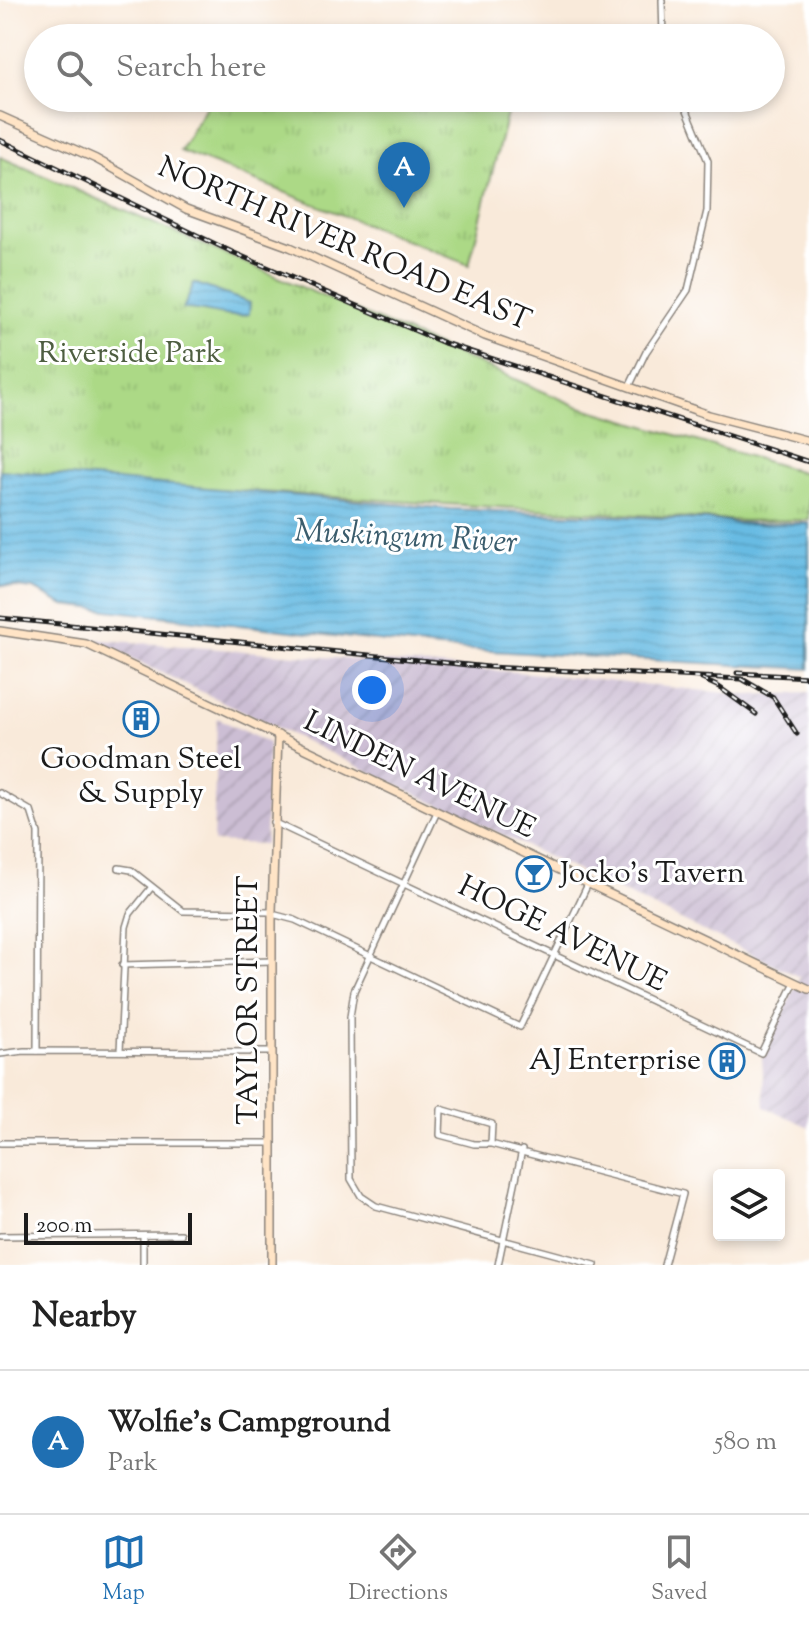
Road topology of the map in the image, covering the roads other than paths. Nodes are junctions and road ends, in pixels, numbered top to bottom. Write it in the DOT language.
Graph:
graph roads {
  1 [pos="662,0"];
  2 [pos="663,24"];
  3 [pos="688,112"];
  4 [pos="0,116"];
  5 [pos="630,385"];
  6 [pos="809,441"];
  7 [pos="0,631"];
  8 [pos="278,735"];
  9 [pos="0,793"];
  10 [pos="437,811"];
  11 [pos="273,822"];
  12 [pos="119,868"];
  13 [pos="402,883"];
  14 [pos="588,883"];
  15 [pos="151,888"];
  16 [pos="272,913"];
  17 [pos="369,954"];
  18 [pos="554,956"];
  19 [pos="272,961"];
  20 [pos="122,965"];
  21 [pos="795,982"];
  22 [pos="809,989"];
  23 [pos="37,1051"];
  24 [pos="120,1051"];
  25 [pos="271,1052"];
  26 [pos="0,1054"];
  27 [pos="0,1143"];
  28 [pos="272,1143"];
  29 [pos="491,1144"];
  30 [pos="522,1150"];
  31 [pos="181,1234"];
  32 [pos="143,1235"];
  33 [pos="0,1236"];
  34 [pos="505,1240"];
  35 [pos="143,1265"];
  36 [pos="272,1265"];
  37 [pos="498,1265"];
  38 [pos="595,1265"];
  39 [pos="664,1265"];
  1 -- 2 [label="street"];
  3 -- 5 [label="street"];
  4 -- 5 [label="street, NORTH RIVER ROAD EAST"];
  5 -- 6 [label="street, NORTH RIVER ROAD EAST"];
  7 -- 8 [label="street, LINDEN AVENUE"];
  8 -- 10 [label="street, LINDEN AVENUE"];
  8 -- 11 [label="street, TAYLOR STREET"];
  9 -- 23 [label="street"];
  10 -- 13 [label="street"];
  10 -- 14 [label="street, LINDEN AVENUE"];
  11 -- 13 [label="street, HOGE AVENUE"];
  11 -- 16 [label="street, TAYLOR STREET"];
  12 -- 15 [label="street"];
  13 -- 17 [label="street"];
  13 -- 18 [label="street, HOGE AVENUE"];
  14 -- 18 [label="street"];
  14 -- 21 [label="street, LINDEN AVENUE"];
  15 -- 16 [label="street"];
  15 -- 20 [label="street"];
  16 -- 17 [label="street"];
  16 -- 19 [label="street, TAYLOR STREET"];
  17 -- 18 [label="street"];
  17 -- 34 [label="street"];
  18 -- 21 [label="street, HOGE AVENUE"];
  19 -- 20 [label="street"];
  19 -- 25 [label="street, TAYLOR STREET"];
  20 -- 24 [label="street"];
  21 -- 22 [label="street, LINDEN AVENUE"];
  23 -- 24 [label="street"];
  23 -- 26 [label="street"];
  24 -- 25 [label="street"];
  25 -- 28 [label="street, TAYLOR STREET"];
  27 -- 28 [label="street"];
  28 -- 36 [label="street, TAYLOR STREET"];
  29 -- 29 [label="street"];
  29 -- 30 [label="street"];
  30 -- 34 [label="street"];
  30 -- 39 [label="street"];
  31 -- 32 [label="street"];
  32 -- 33 [label="street"];
  32 -- 35 [label="street"];
  34 -- 37 [label="street"];
  34 -- 38 [label="street"];
}
